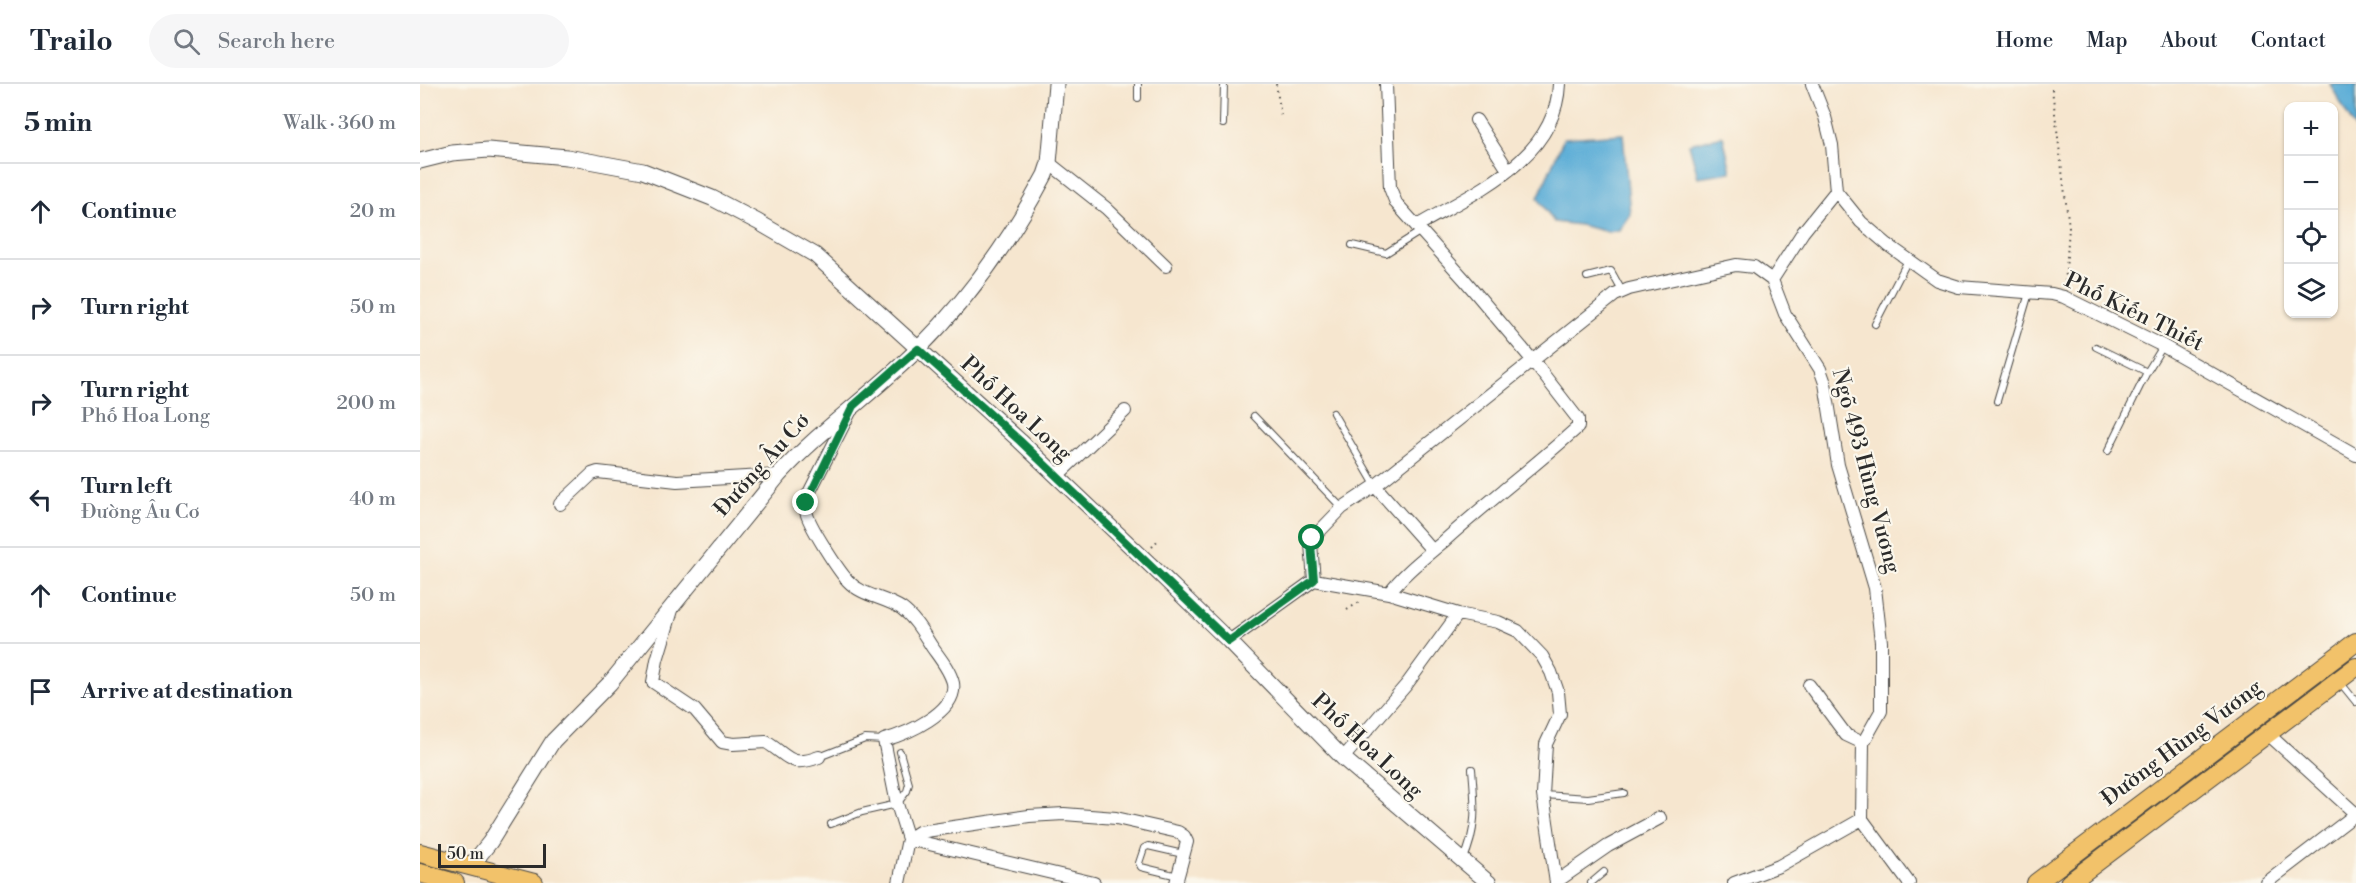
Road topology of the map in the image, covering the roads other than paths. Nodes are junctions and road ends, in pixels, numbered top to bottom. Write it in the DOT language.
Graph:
graph roads {
  1 [pos="1056,84"];
  2 [pos="1138,84"];
  3 [pos="1224,84"];
  4 [pos="1386,84"];
  5 [pos="1559,84"];
  6 [pos="1812,84"];
  7 [pos="1138,98"];
  8 [pos="1476,120"];
  9 [pos="1223,124"];
  10 [pos="420,161"];
  11 [pos="1049,163"];
  12 [pos="1508,170"];
  13 [pos="1836,190"];
  14 [pos="1420,228"];
  15 [pos="1352,245"];
  16 [pos="1908,260"];
  17 [pos="1166,266"];
  18 [pos="1587,277"];
  19 [pos="1772,280"];
  20 [pos="1622,291"];
  21 [pos="2030,292"];
  22 [pos="1875,324"];
  23 [pos="2096,346"];
  24 [pos="2163,346"];
  25 [pos="918,349"];
  26 [pos="1533,361"];
  27 [pos="2147,372"];
  28 [pos="1997,401"];
  29 [pos="853,406"];
  30 [pos="1125,411"];
  31 [pos="1333,413"];
  32 [pos="1254,416"];
  33 [pos="2108,451"];
  34 [pos="2356,455"];
  35 [pos="780,475"];
  36 [pos="1057,476"];
  37 [pos="1376,486"];
  38 [pos="560,504"];
  39 [pos="1342,508"];
  40 [pos="1432,550"];
  41 [pos="1314,580"];
  42 [pos="1389,593"];
  43 [pos="675,603"];
  44 [pos="1458,614"];
  45 [pos="1229,641"];
  46 [pos="2356,642"];
  47 [pos="2356,667"];
  48 [pos="2338,681"];
  49 [pos="1809,685"];
  50 [pos="2356,702"];
  51 [pos="2268,734"];
  52 [pos="884,740"];
  53 [pos="1863,743"];
  54 [pos="900,752"];
  55 [pos="819,757"];
  56 [pos="1342,758"];
  57 [pos="1472,769"];
  58 [pos="1624,793"];
  59 [pos="1543,795"];
  60 [pos="897,804"];
  61 [pos="2356,814"];
  62 [pos="1660,818"];
  63 [pos="1862,819"];
  64 [pos="831,824"];
  65 [pos="908,839"];
  66 [pos="490,842"];
  67 [pos="420,853"];
  68 [pos="1184,854"];
  69 [pos="1463,862"];
  70 [pos="1604,872"];
  71 [pos="420,873"];
  72 [pos="466,875"];
  73 [pos="490,878"];
  74 [pos="1177,880"];
  75 [pos="455,883"];
  76 [pos="534,883"];
  77 [pos="899,883"];
  78 [pos="1094,883"];
  79 [pos="1488,883"];
  80 [pos="1556,883"];
  81 [pos="1591,883"];
  82 [pos="1734,883"];
  83 [pos="1909,883"];
  84 [pos="2036,883"];
  85 [pos="2069,883"];
  86 [pos="2266,883"];
  1 -- 11 [label="street, Đường Âu Cơ"];
  2 -- 7 [label="lane"];
  3 -- 9 [label="lane"];
  4 -- 14 [label="street"];
  5 -- 12 [label="street"];
  6 -- 13 [label="street"];
  8 -- 12 [label="street"];
  10 -- 25 [label="street, Phố Hoa Long"];
  11 -- 17 [label="street"];
  11 -- 25 [label="street, Đường Âu Cơ"];
  12 -- 14 [label="street"];
  13 -- 16 [label="street, Phố Kiến Thiết"];
  13 -- 19 [label="street"];
  14 -- 15 [label="lane"];
  14 -- 26 [label="street"];
  16 -- 21 [label="street, Phố Kiến Thiết"];
  16 -- 22 [label="lane"];
  18 -- 20 [label="lane"];
  19 -- 20 [label="street"];
  19 -- 53 [label="street, Ngõ 493 Hùng Vương"];
  20 -- 26 [label="street"];
  21 -- 24 [label="street, Phố Kiến Thiết"];
  21 -- 28 [label="lane"];
  23 -- 27 [label="lane"];
  24 -- 27 [label="lane"];
  24 -- 34 [label="street, Phố Kiến Thiết"];
  25 -- 29 [label="street, Đường Âu Cơ"];
  25 -- 36 [label="street, Phố Hoa Long"];
  26 -- 37 [label="street"];
  26 -- 40 [label="street"];
  27 -- 33 [label="lane"];
  29 -- 35 [label="street, Đường Âu Cơ"];
  29 -- 52 [label="street"];
  30 -- 36 [label="street"];
  31 -- 37 [label="lane"];
  32 -- 39 [label="lane"];
  35 -- 38 [label="street"];
  35 -- 43 [label="street, Đường Âu Cơ"];
  36 -- 45 [label="street, Phố Hoa Long"];
  37 -- 39 [label="street"];
  37 -- 40 [label="street"];
  39 -- 41 [label="street"];
  40 -- 42 [label="street"];
  41 -- 42 [label="street"];
  41 -- 45 [label="street"];
  42 -- 44 [label="street"];
  43 -- 55 [label="street"];
  43 -- 66 [label="street, Đường Âu Cơ"];
  44 -- 56 [label="street"];
  44 -- 59 [label="street"];
  45 -- 56 [label="street, Phố Hoa Long"];
  46 -- 84 [label="main road, Đường Hùng Vương"];
  47 -- 48 [label="main road, Đường Hùng Vương"];
  48 -- 50 [label="lane"];
  48 -- 51 [label="main road, Đường Hùng Vương"];
  49 -- 53 [label="street"];
  51 -- 61 [label="street"];
  51 -- 85 [label="main road, Đường Hùng Vương"];
  52 -- 55 [label="lane"];
  52 -- 60 [label="street"];
  53 -- 63 [label="street, Ngõ 493 Hùng Vương"];
  54 -- 60 [label="lane"];
  56 -- 69 [label="street, Phố Hoa Long"];
  57 -- 69 [label="lane"];
  58 -- 59 [label="lane"];
  59 -- 80 [label="street"];
  60 -- 64 [label="lane"];
  60 -- 65 [label="street"];
  61 -- 86 [label="street"];
  62 -- 80 [label="street"];
  63 -- 82 [label="street"];
  63 -- 83 [label="street"];
  65 -- 68 [label="street"];
  65 -- 77 [label="street"];
  65 -- 78 [label="street"];
  66 -- 72 [label="street, Đường Âu Cơ"];
  66 -- 73 [label="street"];
  67 -- 72 [label="main road"];
  68 -- 74 [label="street"];
  68 -- 74 [label="lane"];
  69 -- 79 [label="street, Phố Hoa Long"];
  70 -- 81 [label="lane"];
  71 -- 75 [label="main road"];
  72 -- 73 [label="main road"];
  73 -- 76 [label="main road"];
}
